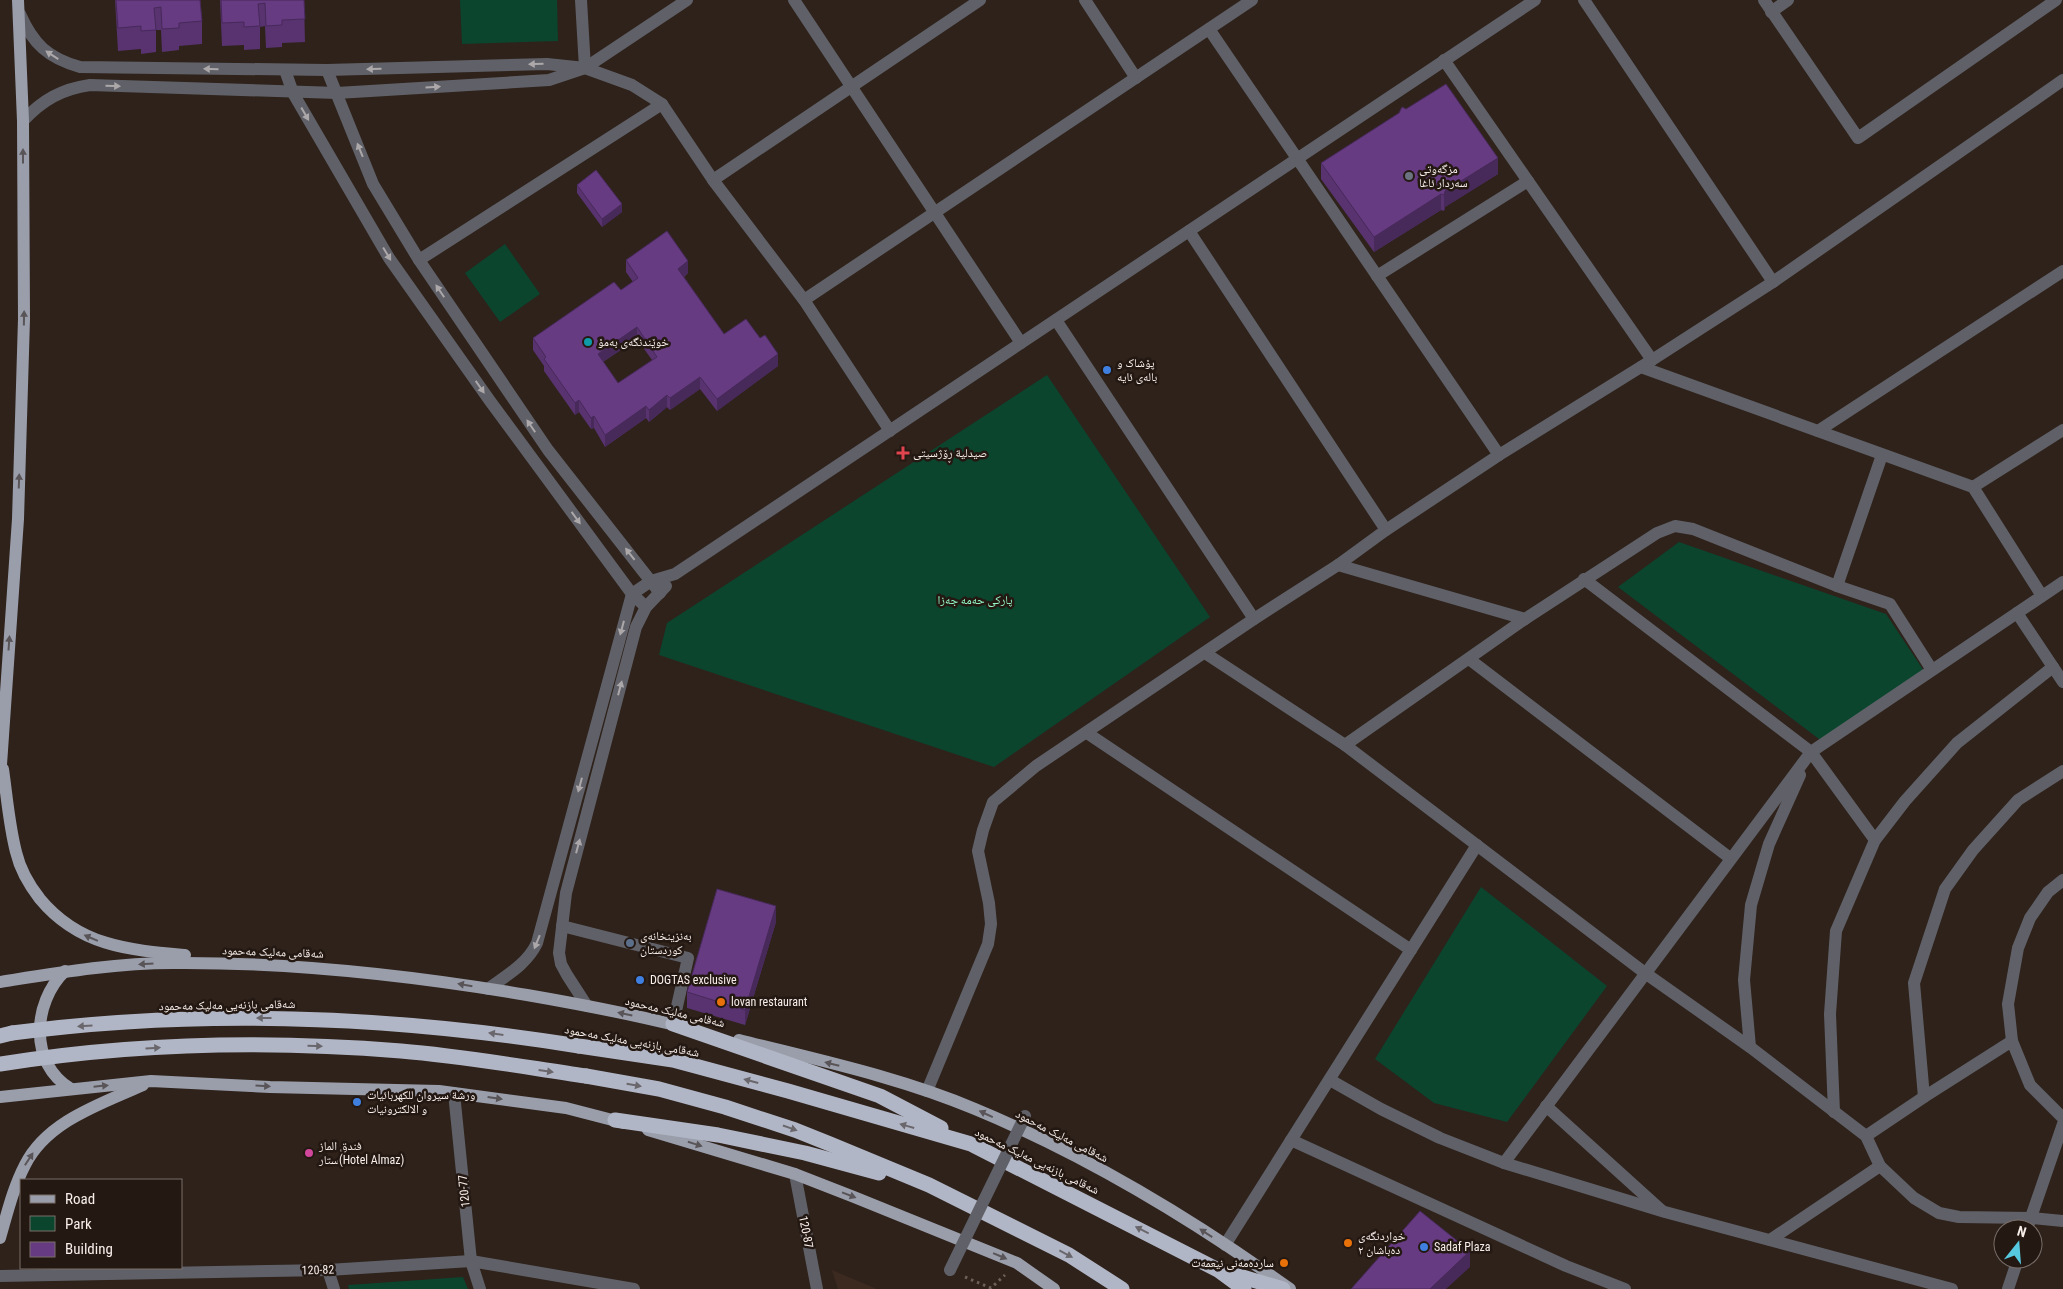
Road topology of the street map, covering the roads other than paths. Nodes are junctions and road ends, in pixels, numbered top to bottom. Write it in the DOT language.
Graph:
graph roads {
  1 [pos="18,0"];
  2 [pos="581,0"];
  3 [pos="687,0"];
  4 [pos="794,0"];
  5 [pos="980,0"];
  6 [pos="1085,0"];
  7 [pos="1252,0"];
  8 [pos="1535,0"];
  9 [pos="1584,0"];
  10 [pos="1764,0"];
  11 [pos="1788,0"];
  12 [pos="2056,0"];
  13 [pos="1772,12"];
  14 [pos="20,14"];
  15 [pos="1209,29"];
  16 [pos="1444,60"];
  17 [pos="585,68"];
  18 [pos="284,70"];
  19 [pos="327,70"];
  20 [pos="1136,78"];
  21 [pos="2063,80"];
  22 [pos="851,87"];
  23 [pos="293,93"];
  24 [pos="337,94"];
  25 [pos="662,104"];
  26 [pos="23,120"];
  27 [pos="1297,159"];
  28 [pos="713,180"];
  29 [pos="1528,181"];
  30 [pos="935,212"];
  31 [pos="1189,231"];
  32 [pos="419,260"];
  33 [pos="2063,272"];
  34 [pos="1377,276"];
  35 [pos="1773,282"];
  36 [pos="804,300"];
  37 [pos="1056,320"];
  38 [pos="1021,343"];
  39 [pos="1646,363"];
  40 [pos="890,430"];
  41 [pos="2063,430"];
  42 [pos="1818,431"];
  43 [pos="1882,454"];
  44 [pos="1499,455"];
  45 [pos="1973,487"];
  46 [pos="1386,530"];
  47 [pos="1338,565"];
  48 [pos="675,574"];
  49 [pos="1584,579"];
  50 [pos="652,581"];
  51 [pos="2063,582"];
  52 [pos="1837,586"];
  53 [pos="660,593"];
  54 [pos="632,594"];
  55 [pos="2042,596"];
  56 [pos="646,607"];
  57 [pos="2017,613"];
  58 [pos="1254,619"];
  59 [pos="1525,619"];
  60 [pos="1204,653"];
  61 [pos="1469,659"];
  62 [pos="2053,666"];
  63 [pos="1932,670"];
  64 [pos="2063,682"];
  65 [pos="1087,733"];
  66 [pos="1344,745"];
  67 [pos="1811,752"];
  68 [pos="1,760"];
  69 [pos="2063,771"];
  70 [pos="0,779"];
  71 [pos="1875,840"];
  72 [pos="1477,846"];
  73 [pos="1730,858"];
  74 [pos="2063,880"];
  75 [pos="562,926"];
  76 [pos="1411,950"];
  77 [pos="312,967"];
  78 [pos="66,971"];
  79 [pos="1645,974"];
  80 [pos="0,982"];
  81 [pos="488,988"];
  82 [pos="587,1006"];
  83 [pos="672,1024"];
  84 [pos="0,1036"];
  85 [pos="2012,1041"];
  86 [pos="1750,1047"];
  87 [pos="0,1064"];
  88 [pos="1330,1080"];
  89 [pos="151,1081"];
  90 [pos="71,1089"];
  91 [pos="927,1091"];
  92 [pos="454,1092"];
  93 [pos="0,1097"];
  94 [pos="1924,1097"];
  95 [pos="1546,1106"];
  96 [pos="1834,1112"];
  97 [pos="1025,1116"];
  98 [pos="2063,1118"];
  99 [pos="615,1120"];
  100 [pos="2063,1124"];
  101 [pos="1866,1136"];
  102 [pos="1291,1140"];
  103 [pos="971,1144"];
  104 [pos="1504,1163"];
  105 [pos="1880,1166"];
  106 [pos="795,1174"];
  107 [pos="929,1186"];
  108 [pos="1665,1212"];
  109 [pos="2031,1219"];
  110 [pos="1993,1220"];
  111 [pos="2063,1221"];
  112 [pos="2043,1223"];
  113 [pos="0,1238"];
  114 [pos="1770,1240"];
  115 [pos="1225,1245"];
  116 [pos="472,1261"];
  117 [pos="2015,1269"];
  118 [pos="328,1270"];
  119 [pos="950,1270"];
  120 [pos="1218,1270"];
  121 [pos="0,1276"];
  122 [pos="1119,1288"];
  123 [pos="334,1289"];
  124 [pos="480,1289"];
  125 [pos="634,1289"];
  126 [pos="817,1289"];
  127 [pos="1054,1289"];
  128 [pos="1244,1289"];
  129 [pos="1283,1289"];
  130 [pos="1290,1289"];
  131 [pos="1626,1289"];
  132 [pos="1952,1289"];
  133 [pos="2008,1289"];
  1 -- 14 [label="main road"];
  2 -- 17 [label="street"];
  3 -- 17 [label="street"];
  4 -- 22 [label="street"];
  5 -- 22 [label="street"];
  6 -- 20 [label="street"];
  7 -- 15 [label="street"];
  8 -- 16 [label="street"];
  9 -- 35 [label="street"];
  10 -- 13 [label="street"];
  11 -- 13 [label="street"];
  12 -- 13 [label="street"];
  18 -- 14 [label="street, one-way"];
  14 -- 26 [label="main road"];
  15 -- 20 [label="street"];
  15 -- 27 [label="street"];
  16 -- 27 [label="street"];
  16 -- 29 [label="street"];
  17 -- 19 [label="street, one-way"];
  24 -- 17 [label="street, one-way"];
  17 -- 25 [label="street"];
  18 -- 19 [label="street"];
  18 -- 23 [label="street"];
  19 -- 24 [label="street"];
  20 -- 30 [label="street"];
  21 -- 35 [label="street"];
  22 -- 28 [label="street"];
  22 -- 30 [label="street"];
  23 -- 24 [label="street"];
  26 -- 23 [label="street, one-way"];
  23 -- 54 [label="street, one-way"];
  32 -- 24 [label="street, one-way"];
  25 -- 28 [label="street"];
  25 -- 32 [label="street"];
  68 -- 26 [label="main road, one-way"];
  27 -- 31 [label="street"];
  27 -- 34 [label="street"];
  28 -- 36 [label="street"];
  29 -- 34 [label="street"];
  29 -- 39 [label="street"];
  30 -- 36 [label="street"];
  30 -- 38 [label="street"];
  31 -- 37 [label="street"];
  31 -- 46 [label="street"];
  50 -- 32 [label="street, one-way"];
  33 -- 42 [label="street"];
  34 -- 44 [label="street"];
  35 -- 39 [label="street"];
  36 -- 40 [label="street"];
  37 -- 38 [label="street"];
  37 -- 58 [label="street"];
  38 -- 40 [label="street"];
  39 -- 42 [label="street"];
  39 -- 44 [label="street"];
  40 -- 48 [label="street"];
  41 -- 45 [label="street"];
  42 -- 43 [label="street"];
  43 -- 45 [label="street"];
  43 -- 52 [label="street"];
  44 -- 46 [label="street"];
  45 -- 55 [label="street"];
  46 -- 47 [label="street"];
  47 -- 58 [label="street"];
  47 -- 59 [label="street"];
  48 -- 50 [label="street"];
  48 -- 53 [label="street"];
  49 -- 52 [label="street"];
  49 -- 59 [label="street"];
  49 -- 67 [label="street"];
  50 -- 53 [label="street"];
  50 -- 54 [label="street"];
  51 -- 55 [label="street"];
  52 -- 63 [label="street"];
  53 -- 56 [label="street"];
  54 -- 56 [label="street"];
  54 -- 81 [label="street, one-way"];
  55 -- 57 [label="street"];
  75 -- 56 [label="street, one-way"];
  57 -- 62 [label="street"];
  57 -- 63 [label="street"];
  58 -- 60 [label="street"];
  59 -- 61 [label="street"];
  60 -- 65 [label="street"];
  60 -- 66 [label="street"];
  61 -- 66 [label="street"];
  61 -- 73 [label="street"];
  62 -- 64 [label="street"];
  62 -- 71 [label="street"];
  63 -- 67 [label="street"];
  65 -- 76 [label="street"];
  65 -- 91 [label="street"];
  66 -- 72 [label="street"];
  67 -- 71 [label="street"];
  67 -- 73 [label="street"];
  67 -- 86 [label="street"];
  68 -- 70 [label="main road"];
  77 -- 68 [label="main road, one-way"];
  69 -- 94 [label="street"];
  71 -- 96 [label="street"];
  72 -- 76 [label="street"];
  72 -- 79 [label="street"];
  73 -- 79 [label="street"];
  74 -- 85 [label="street"];
  75 -- 82 [label="street"];
  75 -- 83 [label="street"];
  76 -- 88 [label="street"];
  77 -- 78 [label="main road, شەقامی مەلیک مەحمود, one-way"];
  81 -- 77 [label="main road, شەقامی مەلیک مەحمود, one-way"];
  78 -- 80 [label="main road, شەقامی مەلیک مەحمود"];
  78 -- 90 [label="main road"];
  79 -- 86 [label="street"];
  79 -- 95 [label="street"];
  81 -- 82 [label="main road, شەقامی مەلیک مەحمود"];
  83 -- 82 [label="main road, شەقامی مەلیک مەحمود, one-way"];
  91 -- 83 [label="main road, شەقامی مەلیک مەحمود, one-way"];
  83 -- 103 [label="highway"];
  103 -- 84 [label="highway, شەقامی بازنەیی مەلیک مەحمود, one-way, bridge"];
  85 -- 94 [label="street"];
  85 -- 98 [label="street"];
  86 -- 96 [label="street"];
  87 -- 107 [label="highway, one-way, bridge"];
  88 -- 102 [label="street"];
  88 -- 104 [label="street"];
  90 -- 89 [label="main road, one-way"];
  89 -- 92 [label="main road, one-way"];
  113 -- 89 [label="main road, one-way"];
  90 -- 93 [label="main road"];
  115 -- 91 [label="main road, شەقامی مەلیک مەحمود, one-way"];
  92 -- 99 [label="main road, one-way"];
  92 -- 116 [label="street, 120-77"];
  94 -- 101 [label="street"];
  95 -- 104 [label="street"];
  95 -- 108 [label="street"];
  96 -- 101 [label="street"];
  97 -- 119 [label="street, bridge"];
  99 -- 106 [label="main road, one-way"];
  99 -- 107 [label="highway"];
  100 -- 109 [label="street"];
  101 -- 105 [label="street"];
  102 -- 115 [label="street"];
  102 -- 131 [label="street"];
  120 -- 103 [label="highway, شەقامی بازنەیی مەلیک مەحمود, one-way"];
  104 -- 108 [label="street"];
  105 -- 110 [label="street"];
  105 -- 114 [label="street"];
  106 -- 126 [label="street, 120-87"];
  106 -- 127 [label="main road, one-way"];
  107 -- 122 [label="highway, one-way"];
  108 -- 114 [label="street"];
  111 -- 112 [label="street"];
  114 -- 132 [label="street"];
  115 -- 130 [label="main road, شەقامی مەلیک مەحمود"];
  116 -- 118 [label="street, 120-82"];
  116 -- 124 [label="street, 120-77"];
  116 -- 125 [label="street, 120-82"];
  117 -- 133 [label="street"];
  118 -- 121 [label="street, 120-82"];
  118 -- 123 [label="street"];
  120 -- 128 [label="highway, شەقامی بازنەیی مەلیک مەحمود"];
  120 -- 129 [label="highway"];
}
